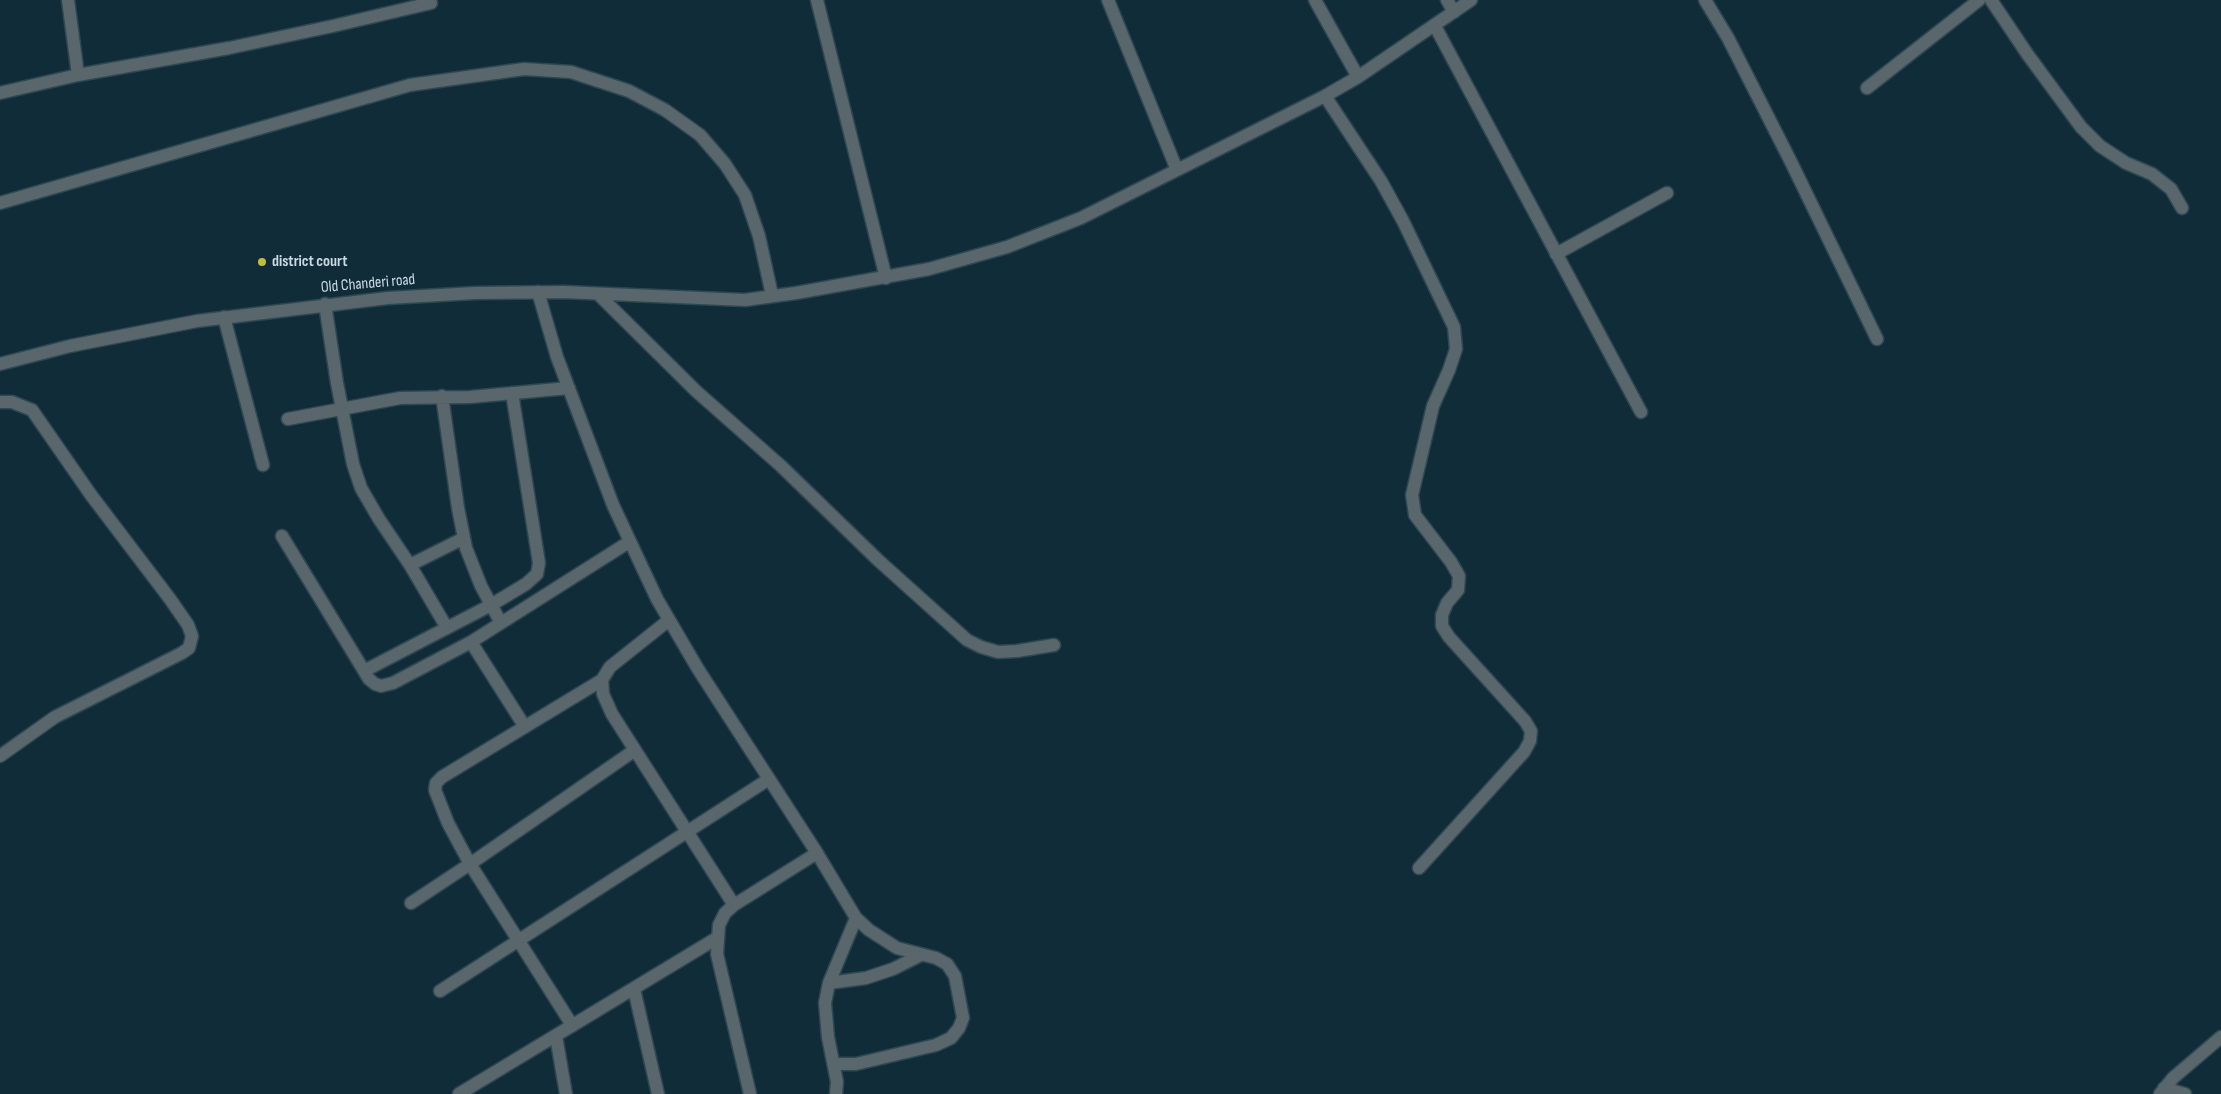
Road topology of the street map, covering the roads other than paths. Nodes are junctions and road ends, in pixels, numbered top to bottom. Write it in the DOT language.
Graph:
graph roads {
  1 [pos="68,0"];
  2 [pos="817,0"];
  3 [pos="1108,0"];
  4 [pos="1315,0"];
  5 [pos="1447,0"];
  6 [pos="1472,0"];
  7 [pos="1705,0"];
  8 [pos="1980,0"];
  9 [pos="1991,0"];
  10 [pos="431,3"];
  11 [pos="1454,12"];
  12 [pos="1435,26"];
  13 [pos="78,75"];
  14 [pos="1358,77"];
  15 [pos="1866,88"];
  16 [pos="0,93"];
  17 [pos="1325,96"];
  18 [pos="1177,170"];
  19 [pos="1667,193"];
  20 [pos="0,203"];
  21 [pos="2182,208"];
  22 [pos="1556,254"];
  23 [pos="886,278"];
  24 [pos="538,292"];
  25 [pos="598,294"];
  26 [pos="772,295"];
  27 [pos="325,304"];
  28 [pos="224,317"];
  29 [pos="1877,339"];
  30 [pos="0,364"];
  31 [pos="568,388"];
  32 [pos="512,393"];
  33 [pos="442,396"];
  34 [pos="0,402"];
  35 [pos="342,409"];
  36 [pos="1641,412"];
  37 [pos="288,420"];
  38 [pos="263,465"];
  39 [pos="282,536"];
  40 [pos="464,538"];
  41 [pos="630,542"];
  42 [pos="410,564"];
  43 [pos="491,605"];
  44 [pos="669,620"];
  45 [pos="501,623"];
  46 [pos="447,628"];
  47 [pos="471,642"];
  48 [pos="1054,645"];
  49 [pos="364,671"];
  50 [pos="602,680"];
  51 [pos="525,727"];
  52 [pos="635,750"];
  53 [pos="0,756"];
  54 [pos="769,779"];
  55 [pos="687,831"];
  56 [pos="817,853"];
  57 [pos="470,864"];
  58 [pos="1419,868"];
  59 [pos="411,902"];
  60 [pos="734,905"];
  61 [pos="856,918"];
  62 [pos="717,938"];
  63 [pos="518,941"];
  64 [pos="921,955"];
  65 [pos="828,983"];
  66 [pos="634,989"];
  67 [pos="440,991"];
  68 [pos="572,1025"];
  69 [pos="556,1036"];
  70 [pos="2221,1037"];
  71 [pos="835,1064"];
  72 [pos="2162,1091"];
  73 [pos="459,1094"];
  74 [pos="566,1094"];
  75 [pos="658,1094"];
  76 [pos="750,1094"];
  77 [pos="836,1094"];
  78 [pos="2185,1094"];
  1 -- 13 [label="street"];
  2 -- 23 [label="street"];
  3 -- 18 [label="street"];
  4 -- 14 [label="street"];
  5 -- 11 [label="street"];
  6 -- 11 [label="street, Old Chanderi road"];
  7 -- 29 [label="street"];
  8 -- 15 [label="street"];
  9 -- 21 [label="street"];
  10 -- 13 [label="street"];
  11 -- 12 [label="street, Old Chanderi road"];
  12 -- 14 [label="street, Old Chanderi road"];
  12 -- 22 [label="street"];
  13 -- 16 [label="street"];
  14 -- 17 [label="street, Old Chanderi road"];
  17 -- 18 [label="street, Old Chanderi road"];
  17 -- 58 [label="street"];
  18 -- 23 [label="street, Old Chanderi road"];
  19 -- 22 [label="street"];
  20 -- 26 [label="street"];
  22 -- 36 [label="street"];
  23 -- 26 [label="street, Old Chanderi road"];
  24 -- 25 [label="street, Old Chanderi road"];
  24 -- 27 [label="street, Old Chanderi road"];
  24 -- 31 [label="street"];
  25 -- 26 [label="street, Old Chanderi road"];
  25 -- 48 [label="street"];
  27 -- 28 [label="street, Old Chanderi road"];
  27 -- 35 [label="street"];
  28 -- 30 [label="street, Old Chanderi road"];
  28 -- 38 [label="street"];
  31 -- 32 [label="street"];
  31 -- 41 [label="street"];
  32 -- 33 [label="street"];
  32 -- 43 [label="street"];
  33 -- 35 [label="street"];
  33 -- 40 [label="street"];
  34 -- 53 [label="street"];
  35 -- 37 [label="street"];
  35 -- 42 [label="street"];
  39 -- 49 [label="street"];
  40 -- 42 [label="street"];
  40 -- 43 [label="street"];
  41 -- 44 [label="street"];
  41 -- 45 [label="street"];
  42 -- 46 [label="street"];
  43 -- 45 [label="street"];
  43 -- 46 [label="street"];
  44 -- 50 [label="street"];
  44 -- 54 [label="street"];
  45 -- 47 [label="street"];
  46 -- 49 [label="street"];
  47 -- 49 [label="street"];
  47 -- 51 [label="street"];
  50 -- 51 [label="street"];
  50 -- 52 [label="street"];
  51 -- 57 [label="street"];
  52 -- 55 [label="street"];
  52 -- 57 [label="street"];
  54 -- 55 [label="street"];
  54 -- 56 [label="street"];
  55 -- 60 [label="street"];
  55 -- 63 [label="street"];
  56 -- 60 [label="street"];
  56 -- 61 [label="street"];
  57 -- 59 [label="street"];
  57 -- 63 [label="street"];
  60 -- 62 [label="street"];
  61 -- 64 [label="street"];
  61 -- 65 [label="street"];
  62 -- 66 [label="street"];
  62 -- 76 [label="street"];
  63 -- 67 [label="street"];
  63 -- 68 [label="street"];
  64 -- 65 [label="street"];
  64 -- 71 [label="street"];
  65 -- 71 [label="street"];
  66 -- 68 [label="street"];
  66 -- 75 [label="street"];
  68 -- 69 [label="street"];
  69 -- 73 [label="street"];
  69 -- 74 [label="street"];
  70 -- 72 [label="street"];
  71 -- 77 [label="street"];
  72 -- 78 [label="street"];
}
